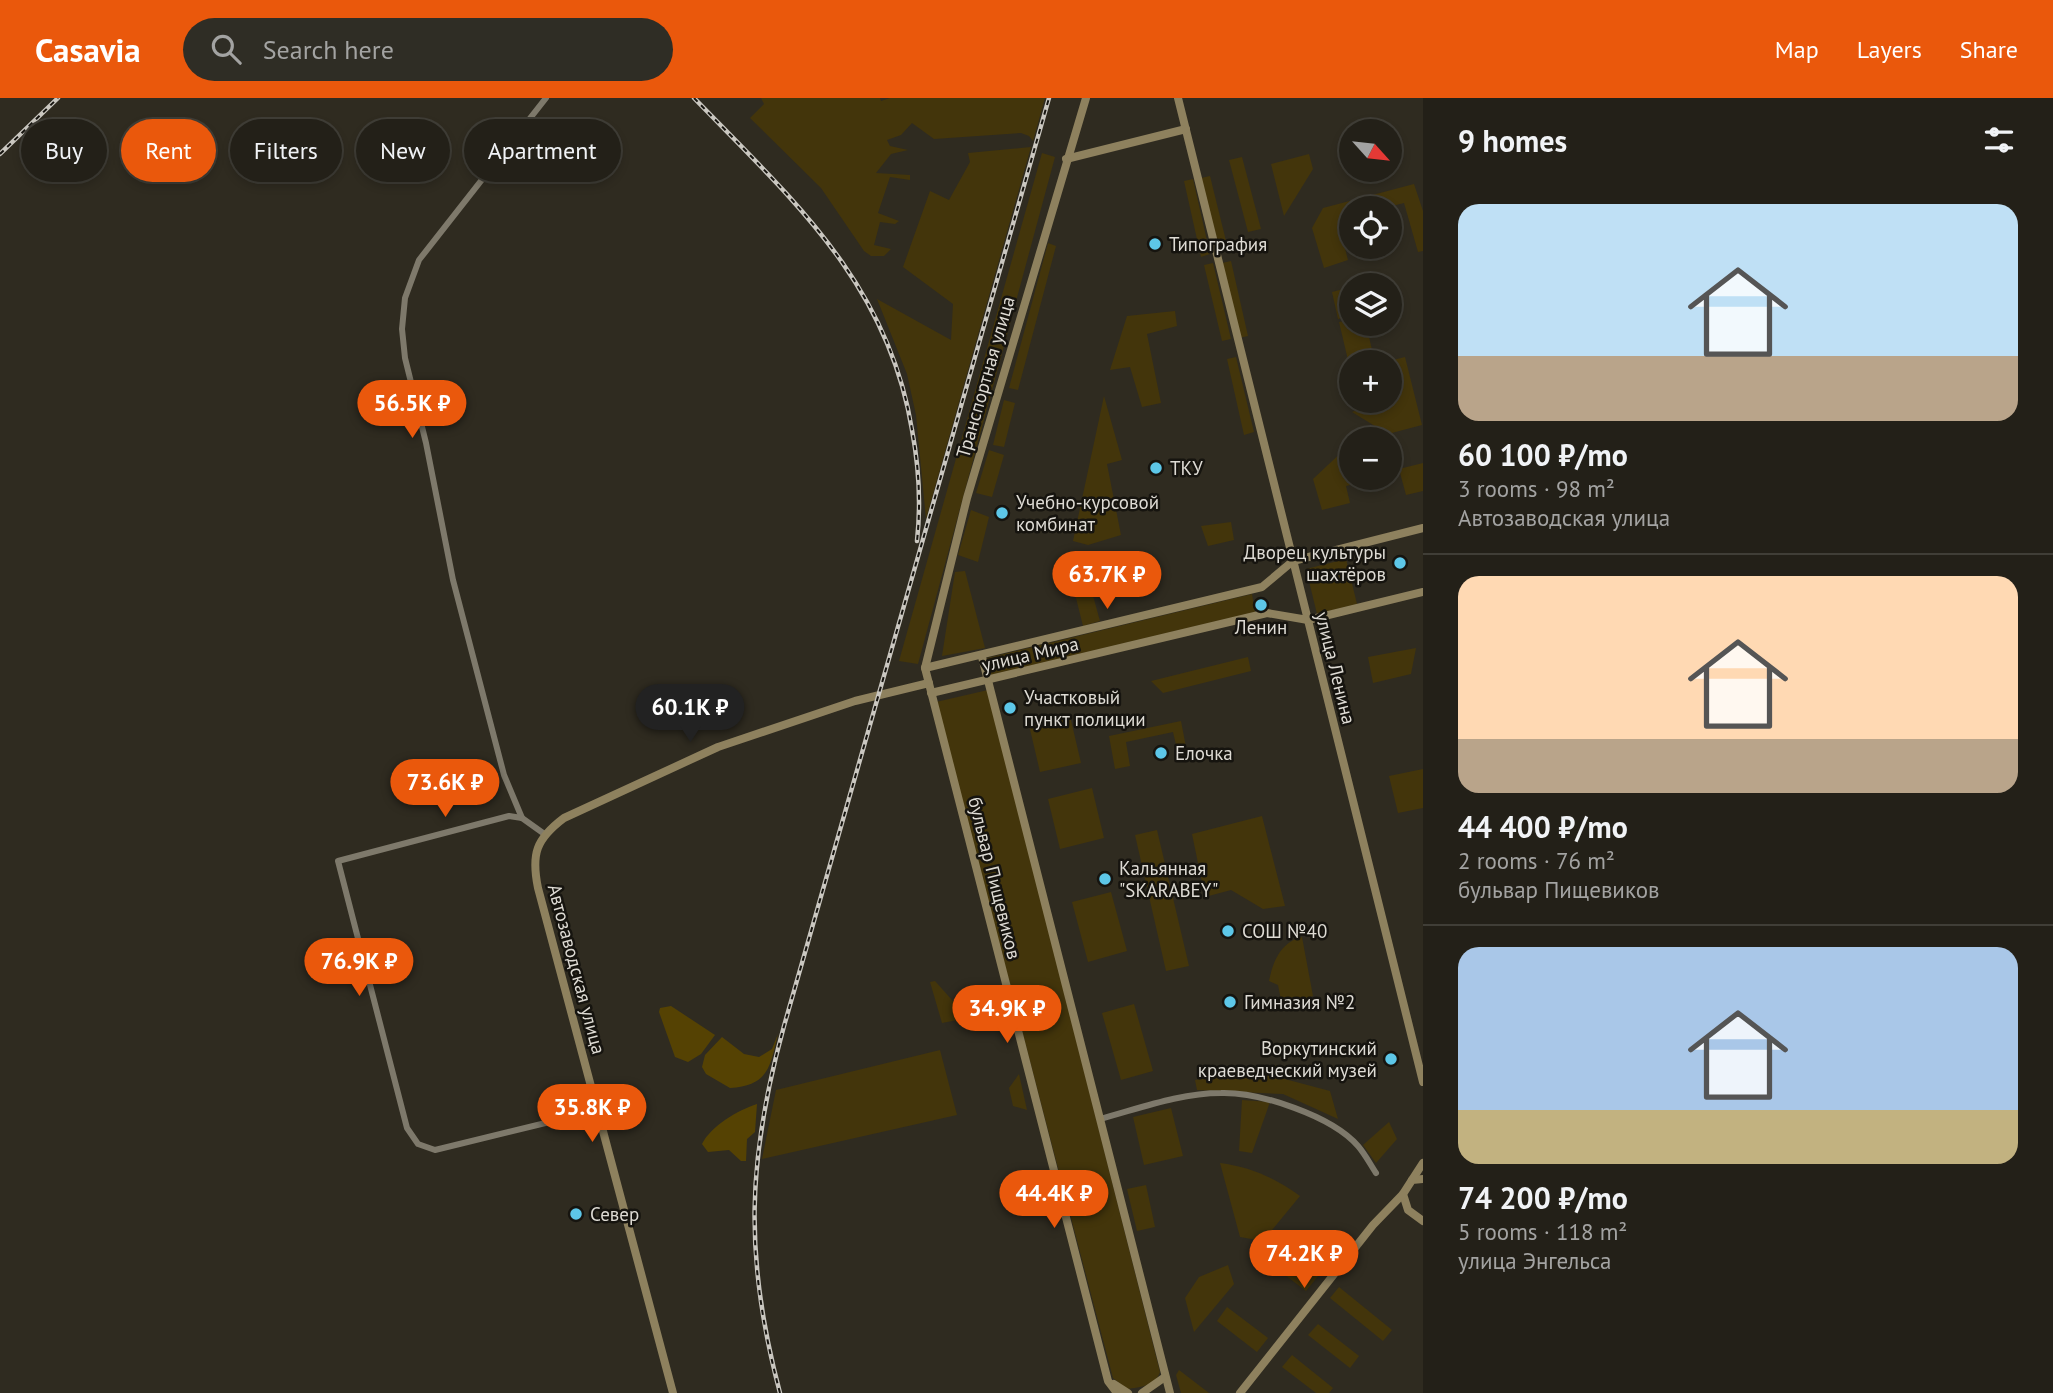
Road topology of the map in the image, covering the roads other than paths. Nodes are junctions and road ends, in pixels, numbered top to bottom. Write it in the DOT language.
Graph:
graph roads {
  1 [pos="546,98"];
  2 [pos="1086,98"];
  3 [pos="1178,98"];
  4 [pos="1186,129"];
  5 [pos="1066,159"];
  6 [pos="1423,528"];
  7 [pos="1293,561"];
  8 [pos="1423,592"];
  9 [pos="1308,620"];
  10 [pos="982,657"];
  11 [pos="925,668"];
  12 [pos="988,680"];
  13 [pos="929,683"];
  14 [pos="931,693"];
  15 [pos="522,818"];
  16 [pos="543,833"];
  17 [pos="1423,1082"];
  18 [pos="599,1110"];
  19 [pos="1100,1119"];
  20 [pos="1423,1163"];
  21 [pos="1376,1173"];
  22 [pos="1423,1179"];
  23 [pos="1412,1180"];
  24 [pos="1404,1194"];
  25 [pos="1389,1207"];
  26 [pos="1408,1210"];
  27 [pos="1423,1221"];
  28 [pos="1165,1377"];
  29 [pos="1108,1381"];
  30 [pos="673,1393"];
  31 [pos="1117,1393"];
  32 [pos="1128,1393"];
  33 [pos="1142,1393"];
  34 [pos="1170,1393"];
  35 [pos="1240,1393"];
  1 -- 15 [label="street"];
  2 -- 5 [label="main road, Транспортная улица"];
  3 -- 4 [label="main road, улица Ленина"];
  4 -- 5 [label="main road"];
  4 -- 7 [label="main road, улица Ленина"];
  5 -- 11 [label="main road, Транспортная улица"];
  6 -- 7 [label="main road, улица Мира"];
  7 -- 9 [label="main road, улица Ленина"];
  7 -- 10 [label="main road, улица Мира"];
  8 -- 9 [label="main road, улица Мира"];
  9 -- 12 [label="main road, улица Мира"];
  9 -- 17 [label="main road, улица Ленина"];
  10 -- 11 [label="main road, улица Мира"];
  10 -- 12 [label="main road"];
  11 -- 13 [label="main road, бульвар Пищевиков"];
  12 -- 14 [label="main road, улица Мира"];
  12 -- 19 [label="main road"];
  13 -- 14 [label="main road, бульвар Пищевиков"];
  13 -- 16 [label="main road"];
  14 -- 29 [label="main road, бульвар Пищевиков"];
  15 -- 16 [label="street"];
  15 -- 18 [label="street"];
  16 -- 18 [label="main road, Автозаводская улица"];
  18 -- 30 [label="main road, Автозаводская улица"];
  19 -- 21 [label="street"];
  19 -- 28 [label="main road"];
  20 -- 23 [label="main road"];
  22 -- 23 [label="main road"];
  23 -- 24 [label="main road"];
  24 -- 25 [label="main road"];
  24 -- 26 [label="main road"];
  25 -- 26 [label="main road"];
  25 -- 35 [label="main road"];
  26 -- 27 [label="main road"];
  28 -- 33 [label="main road"];
  28 -- 34 [label="main road"];
  29 -- 31 [label="main road, бульвар Пищевиков"];
  29 -- 32 [label="main road"];
}
